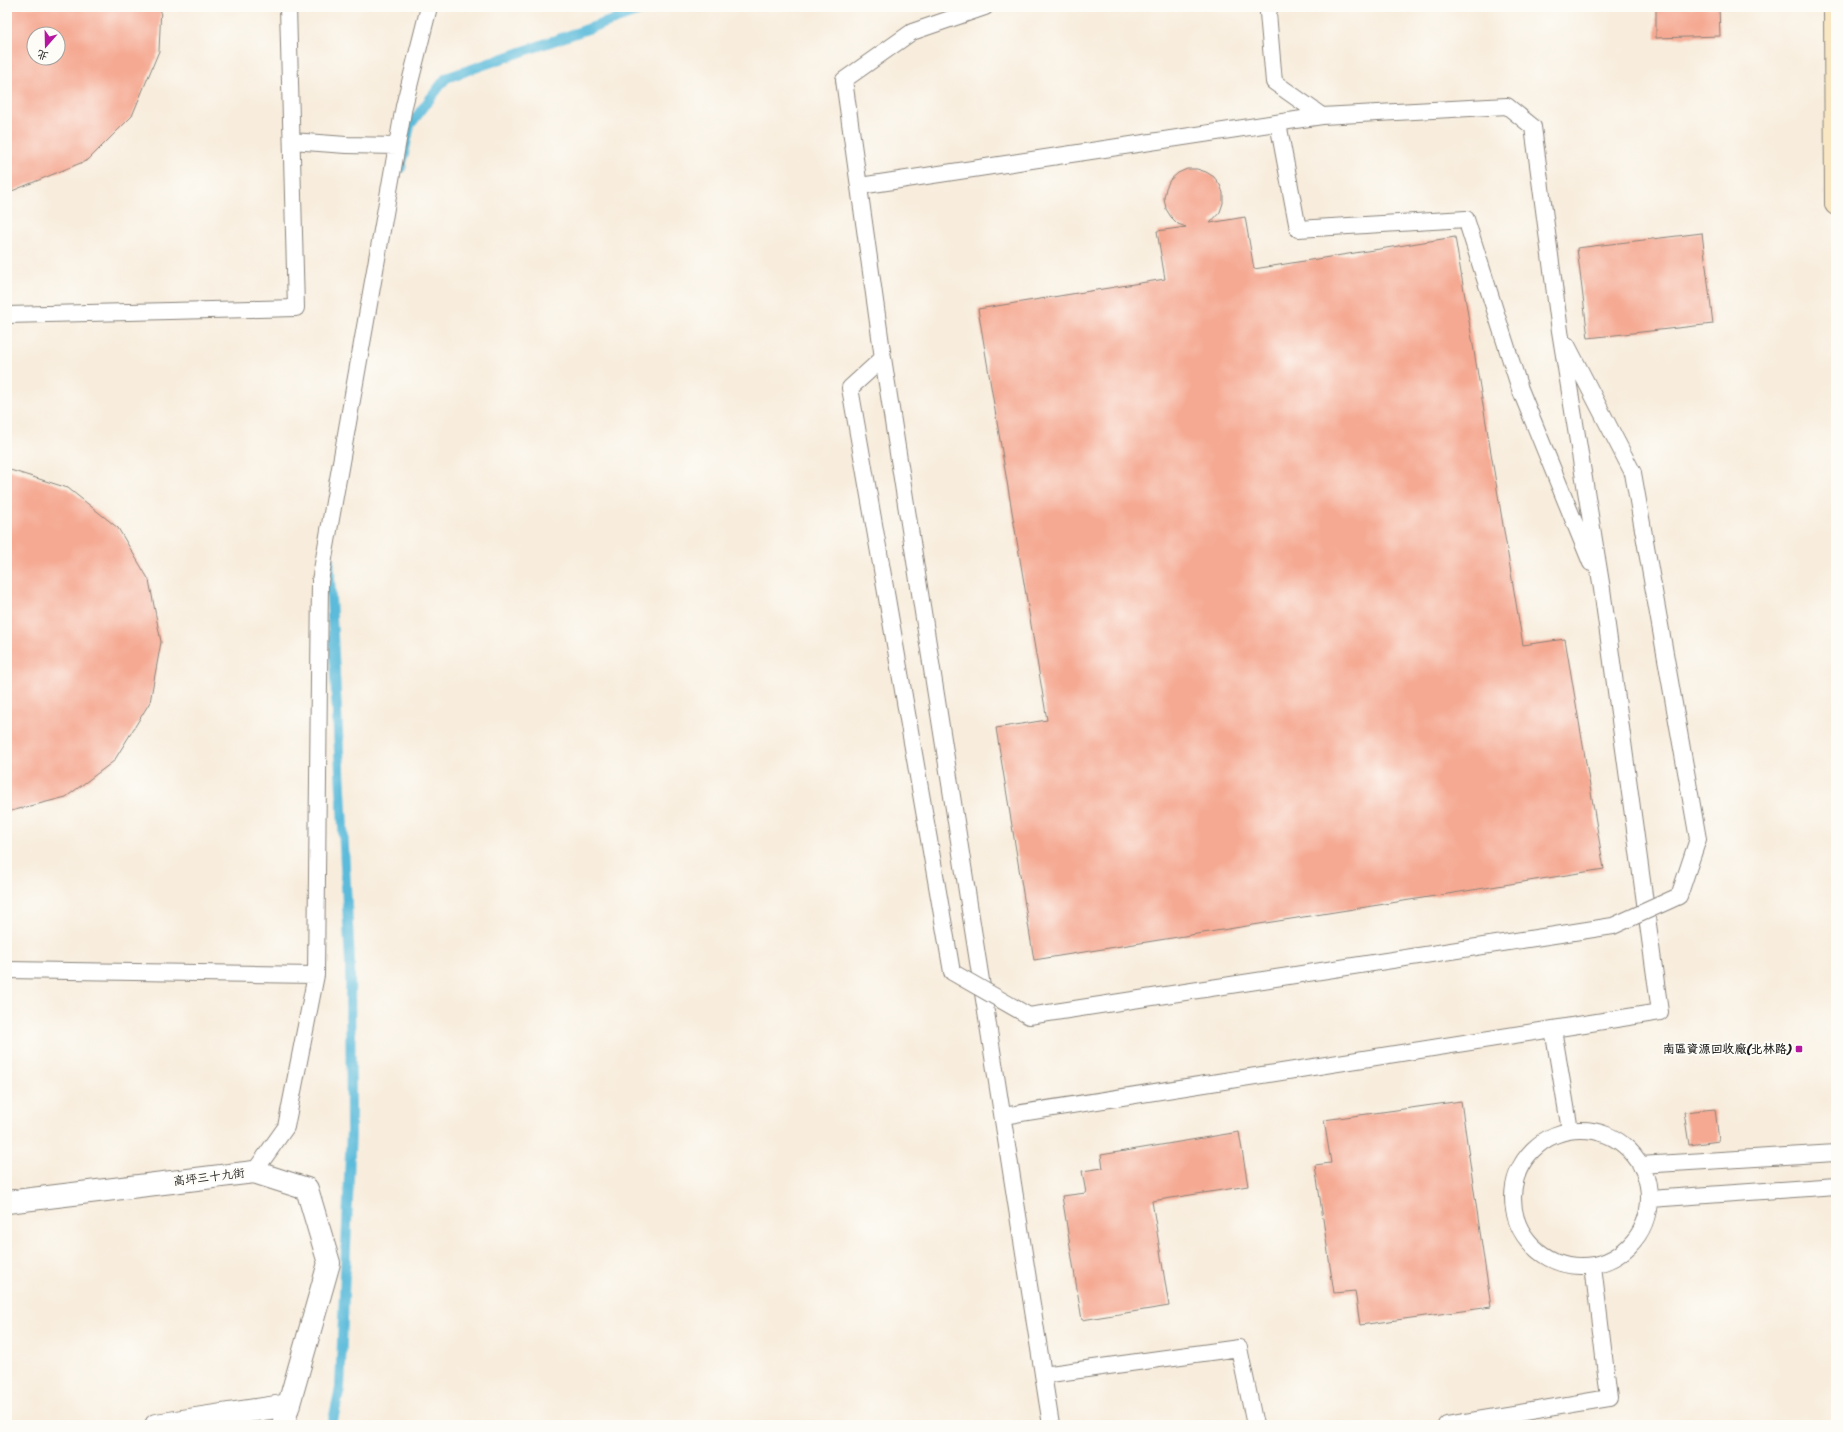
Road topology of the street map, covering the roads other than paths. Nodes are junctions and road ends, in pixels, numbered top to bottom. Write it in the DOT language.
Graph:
graph roads {
  1 [pos="288,7"];
  2 [pos="429,7"];
  3 [pos="985,7"];
  4 [pos="1270,7"];
  5 [pos="1835,7"];
  6 [pos="1322,116"];
  7 [pos="1278,123"];
  8 [pos="292,141"];
  9 [pos="397,146"];
  10 [pos="860,186"];
  11 [pos="1836,204"];
  12 [pos="7,315"];
  13 [pos="1560,331"];
  14 [pos="883,358"];
  15 [pos="1602,589"];
  16 [pos="7,970"];
  17 [pos="316,975"];
  18 [pos="1553,1029"];
  19 [pos="1003,1116"];
  20 [pos="1570,1130"];
  21 [pos="1836,1153"];
  22 [pos="1640,1165"];
  23 [pos="254,1172"];
  24 [pos="1836,1186"];
  25 [pos="1650,1199"];
  26 [pos="7,1202"];
  27 [pos="1593,1266"];
  28 [pos="1043,1375"];
  29 [pos="286,1415"];
  30 [pos="156,1425"];
  31 [pos="1051,1425"];
  32 [pos="1255,1425"];
  33 [pos="1447,1425"];
  1 -- 8 [label="lane"];
  2 -- 9 [label="lane"];
  3 -- 10 [label="lane"];
  4 -- 6 [label="lane"];
  5 -- 11 [label="street"];
  6 -- 7 [label="lane"];
  6 -- 13 [label="lane"];
  7 -- 10 [label="lane"];
  7 -- 15 [label="lane"];
  8 -- 9 [label="lane"];
  8 -- 12 [label="lane"];
  9 -- 17 [label="lane"];
  10 -- 14 [label="lane"];
  13 -- 14 [label="lane, bridge"];
  13 -- 15 [label="lane"];
  14 -- 19 [label="lane"];
  15 -- 18 [label="lane"];
  16 -- 17 [label="lane"];
  17 -- 23 [label="lane"];
  18 -- 19 [label="lane"];
  18 -- 20 [label="lane"];
  19 -- 28 [label="lane"];
  20 -- 22 [label="lane"];
  20 -- 27 [label="lane"];
  21 -- 22 [label="lane"];
  22 -- 25 [label="lane"];
  23 -- 26 [label="street, 高坪三十九街"];
  23 -- 29 [label="street, 高坪三十九街"];
  24 -- 25 [label="lane"];
  25 -- 27 [label="lane"];
  27 -- 33 [label="lane"];
  28 -- 31 [label="lane"];
  28 -- 32 [label="lane"];
  29 -- 30 [label="street"];
}
